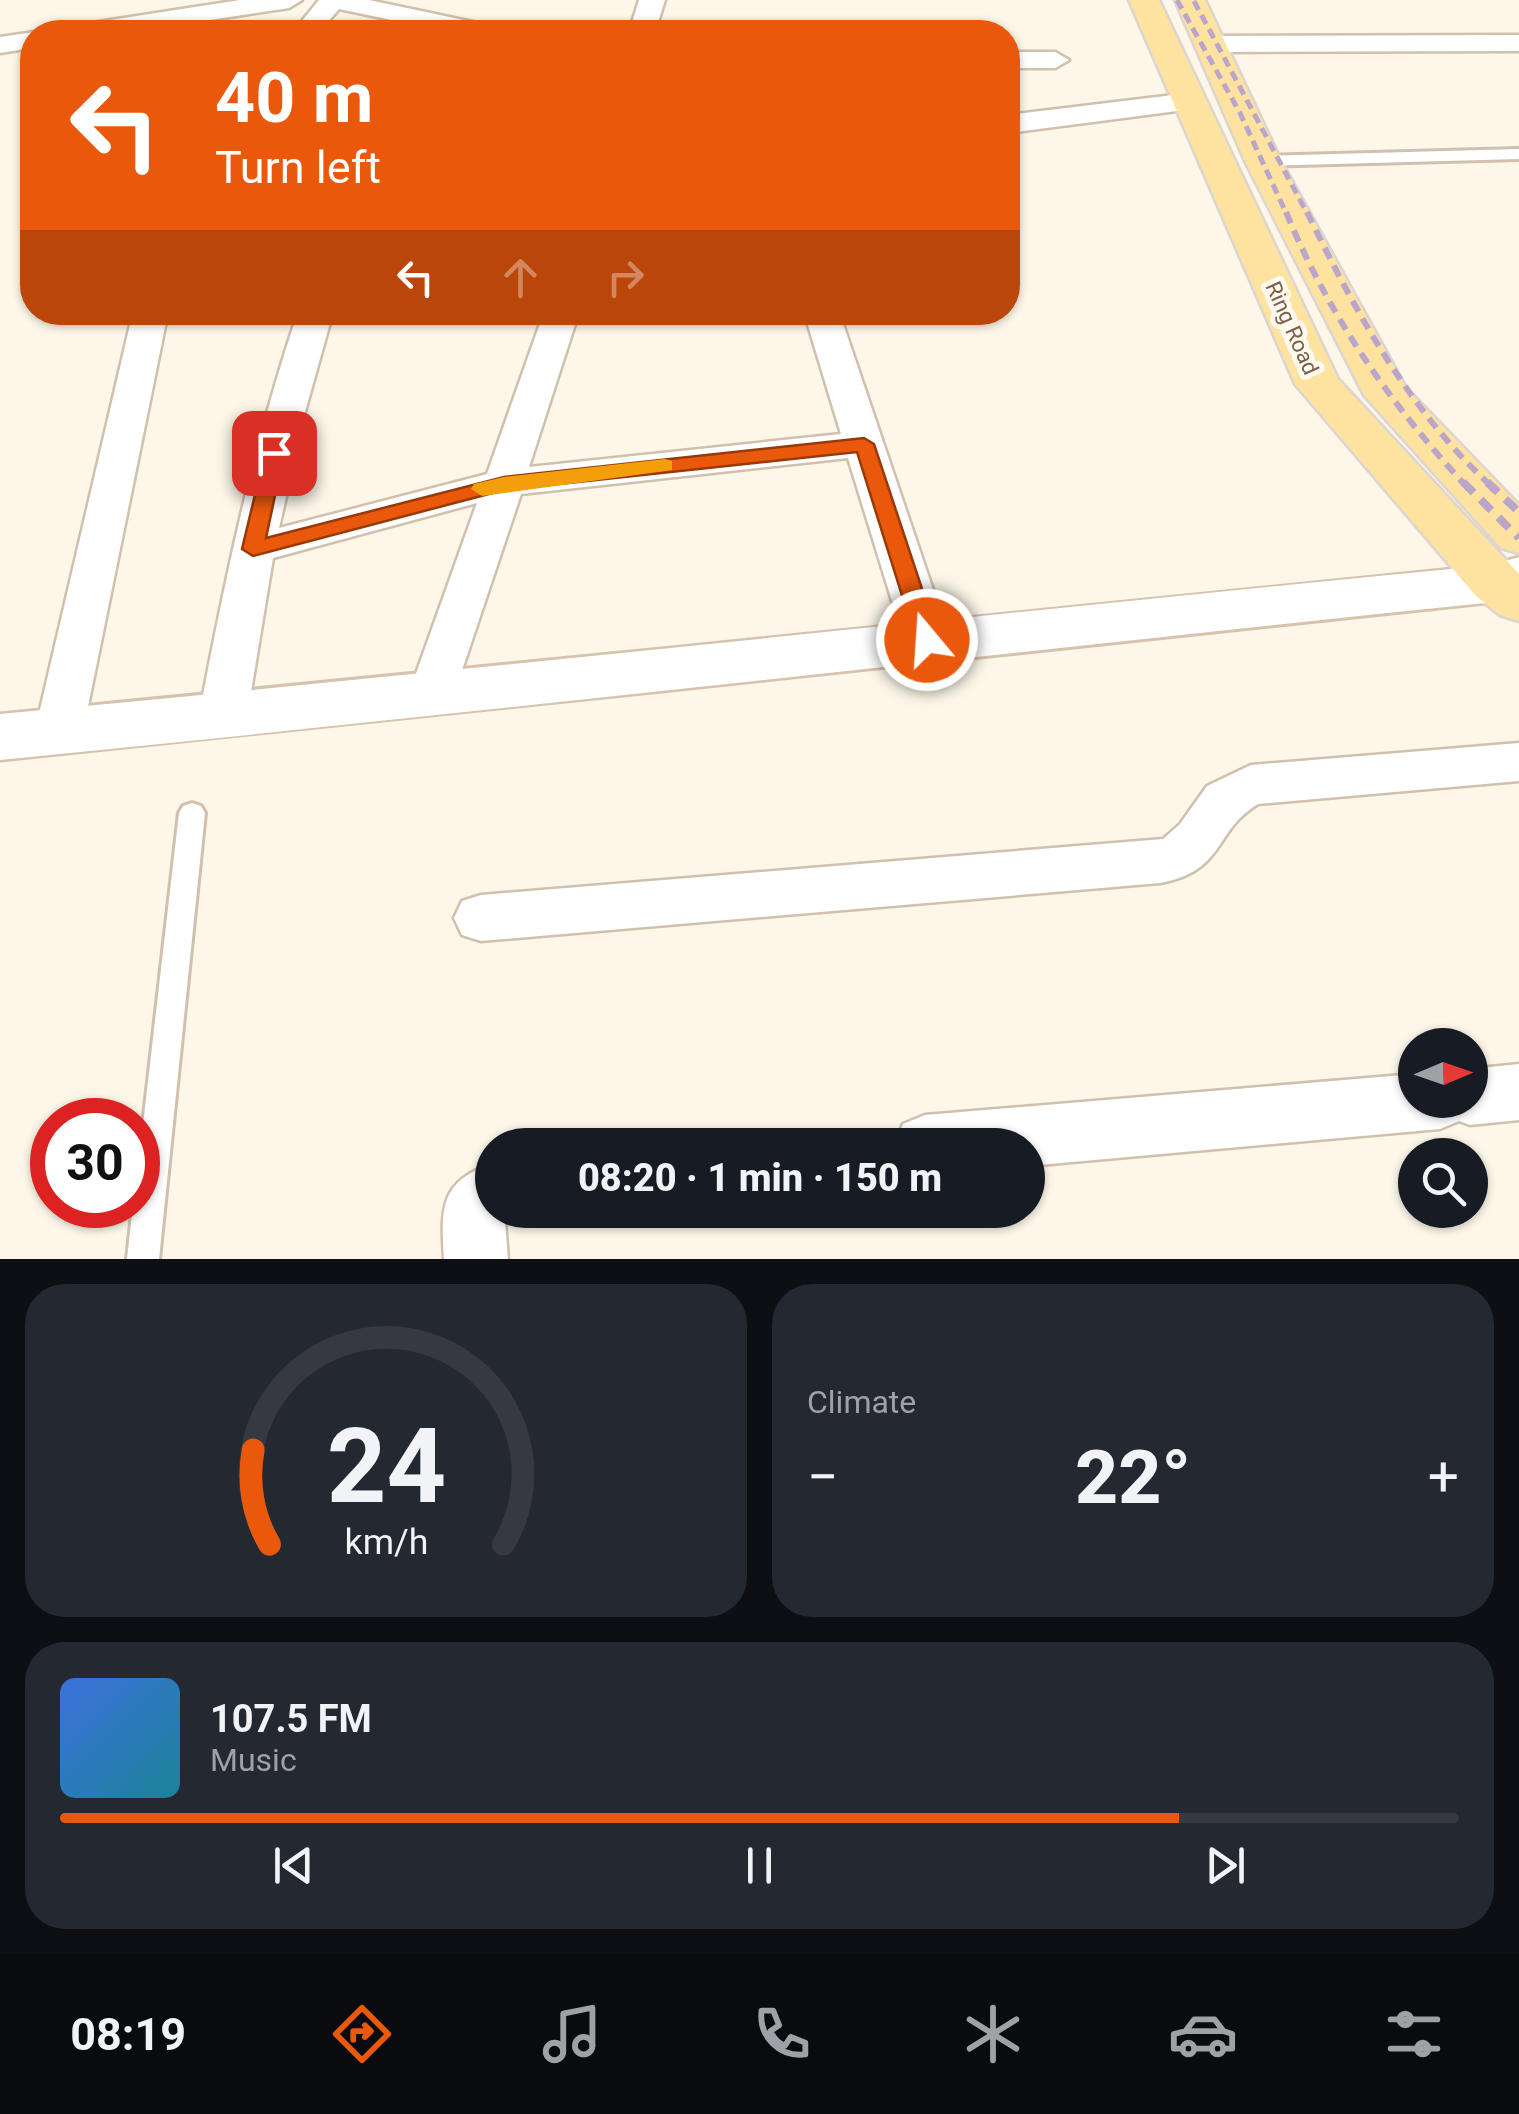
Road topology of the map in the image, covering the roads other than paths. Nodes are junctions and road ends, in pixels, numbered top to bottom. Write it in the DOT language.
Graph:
graph roads {
  1 [pos="288,0"];
  2 [pos="333,0"];
  3 [pos="1144,0"];
  4 [pos="1190,0"];
  5 [pos="173,20"];
  6 [pos="316,20"];
  7 [pos="422,20"];
  8 [pos="1519,43"];
  9 [pos="1210,44"];
  10 [pos="1020,60"];
  11 [pos="1055,60"];
  12 [pos="1190,102"];
  13 [pos="1020,123"];
  14 [pos="1519,154"];
  15 [pos="1263,161"];
  16 [pos="148,325"];
  17 [pos="312,325"];
  18 [pos="558,325"];
  19 [pos="825,325"];
  20 [pos="864,444"];
  21 [pos="504,483"];
  22 [pos="253,549"];
  23 [pos="1513,574"];
  24 [pos="927,640"];
  25 [pos="432,696"];
  26 [pos="223,716"];
  27 [pos="59,730"];
  28 [pos="0,737"];
  29 [pos="1519,762"];
  30 [pos="192,813"];
  31 [pos="481,918"];
  32 [pos="1519,1092"];
  33 [pos="1488,1095"];
  34 [pos="1398,1104"];
  35 [pos="1045,1135"];
  36 [pos="475,1211"];
  37 [pos="143,1259"];
  38 [pos="476,1259"];
  1 -- 5 [label="street"];
  2 -- 6 [label="street"];
  2 -- 7 [label="street"];
  3 -- 12 [label="main road, Ring Road"];
  4 -- 9 [label="main road"];
  8 -- 9 [label="street"];
  9 -- 15 [label="main road"];
  10 -- 11 [label="street"];
  12 -- 13 [label="street"];
  12 -- 23 [label="main road, Ring Road"];
  14 -- 15 [label="lane"];
  15 -- 23 [label="main road"];
  16 -- 27 [label="street"];
  17 -- 22 [label="street"];
  18 -- 21 [label="street"];
  19 -- 20 [label="street"];
  20 -- 21 [label="street"];
  20 -- 24 [label="street"];
  21 -- 22 [label="street"];
  21 -- 25 [label="street"];
  22 -- 26 [label="street"];
  23 -- 24 [label="street"];
  24 -- 25 [label="street"];
  25 -- 26 [label="street"];
  26 -- 27 [label="street"];
  27 -- 28 [label="street"];
  29 -- 31 [label="street"];
  30 -- 37 [label="lane"];
  32 -- 33 [label="street"];
  34 -- 35 [label="street"];
  36 -- 38 [label="street"];
}
